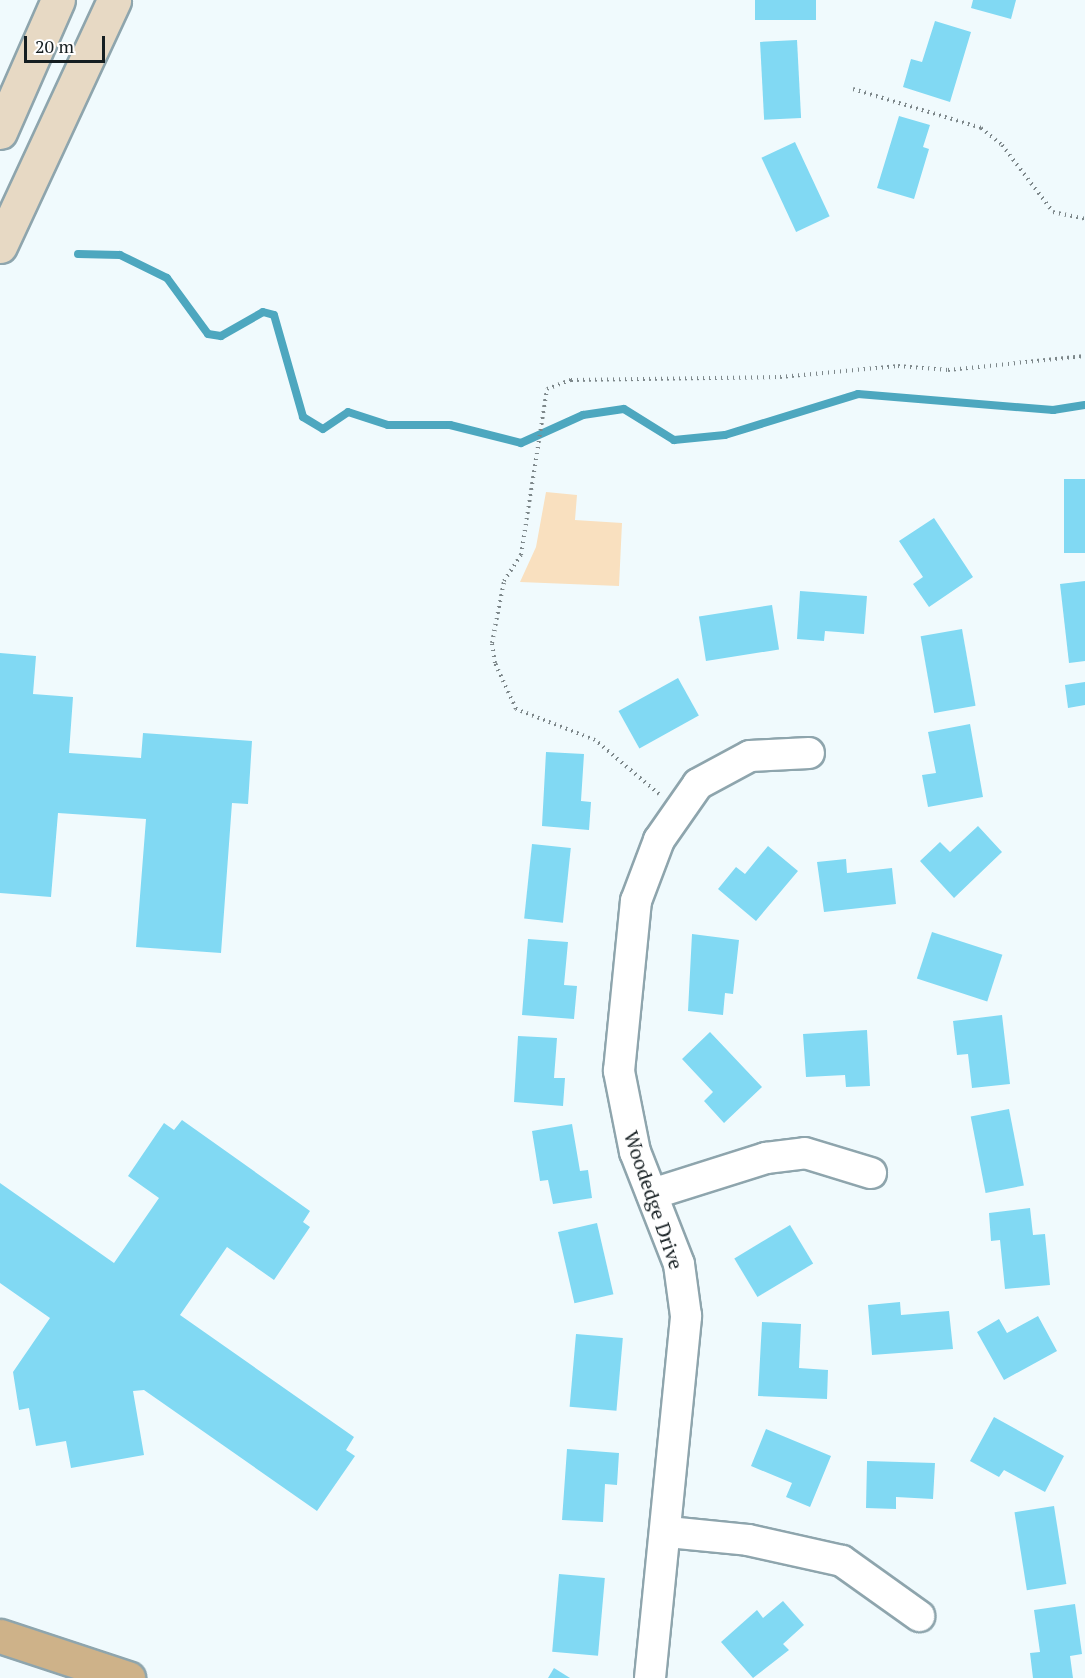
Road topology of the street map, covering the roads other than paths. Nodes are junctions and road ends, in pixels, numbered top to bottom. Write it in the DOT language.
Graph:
graph roads {
  1 [pos="58,0"];
  2 [pos="114,0"];
  3 [pos="0,132"];
  4 [pos="0,246"];
  5 [pos="809,753"];
  6 [pos="871,1173"];
  7 [pos="652,1194"];
  8 [pos="668,1532"];
  9 [pos="919,1616"];
  10 [pos="0,1636"];
  11 [pos="128,1678"];
  12 [pos="650,1678"];
  1 -- 3 [label="main road"];
  2 -- 4 [label="main road"];
  5 -- 7 [label="street, Woodedge Drive"];
  6 -- 7 [label="street"];
  7 -- 8 [label="street, Woodedge Drive"];
  8 -- 9 [label="street"];
  8 -- 12 [label="street, Woodedge Drive"];
  10 -- 11 [label="main road"];
}
